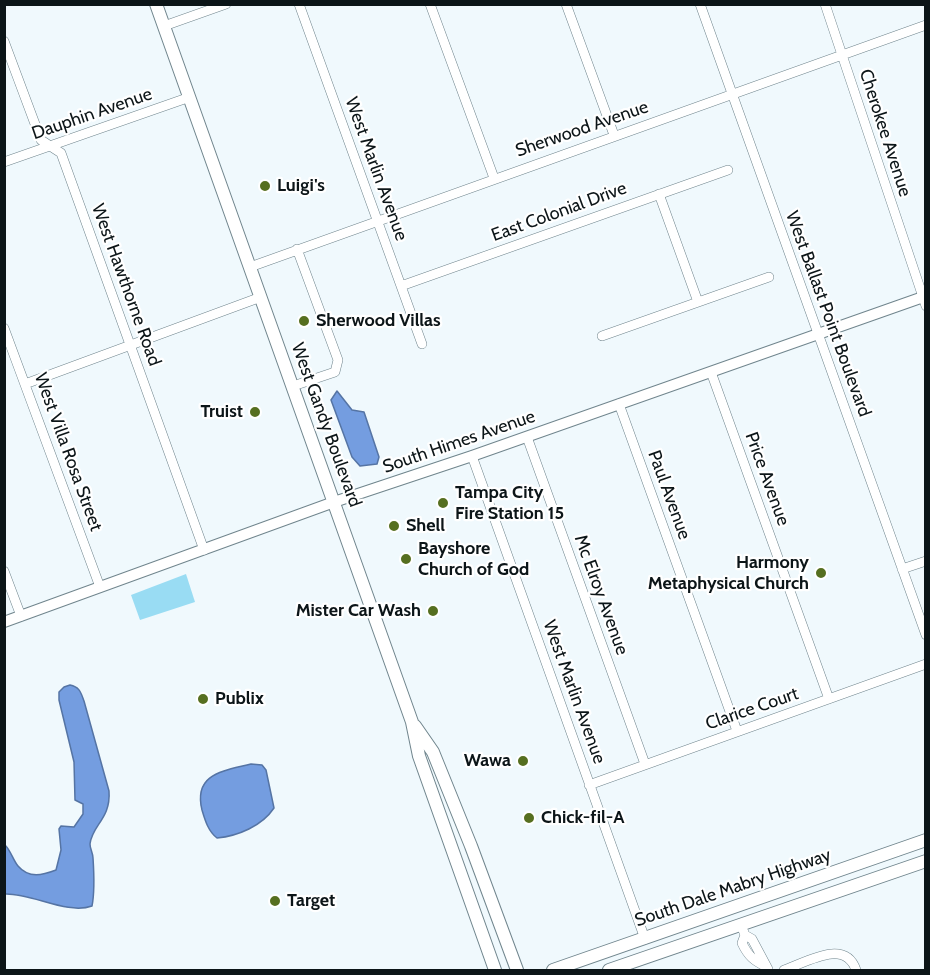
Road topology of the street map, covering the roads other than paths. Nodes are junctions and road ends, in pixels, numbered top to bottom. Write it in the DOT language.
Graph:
graph roads {
  1 [pos="156,4"];
  2 [pos="226,4"];
  3 [pos="299,4"];
  4 [pos="430,4"];
  5 [pos="566,4"];
  6 [pos="700,4"];
  7 [pos="825,4"];
  8 [pos="926,25"];
  9 [pos="164,26"];
  10 [pos="4,40"];
  11 [pos="842,55"];
  12 [pos="731,94"];
  13 [pos="190,97"];
  14 [pos="614,135"];
  15 [pos="50,146"];
  16 [pos="4,162"];
  17 [pos="728,170"];
  18 [pos="494,178"];
  19 [pos="658,194"];
  20 [pos="377,220"];
  21 [pos="297,249"];
  22 [pos="250,267"];
  23 [pos="769,278"];
  24 [pos="401,286"];
  25 [pos="261,297"];
  26 [pos="924,300"];
  27 [pos="698,302"];
  28 [pos="4,328"];
  29 [pos="818,334"];
  30 [pos="602,336"];
  31 [pos="130,344"];
  32 [pos="422,344"];
  33 [pos="711,372"];
  34 [pos="25,384"];
  35 [pos="293,386"];
  36 [pos="619,404"];
  37 [pos="527,437"];
  38 [pos="472,456"];
  39 [pos="334,502"];
  40 [pos="204,550"];
  41 [pos="926,561"];
  42 [pos="902,569"];
  43 [pos="4,571"];
  44 [pos="100,588"];
  45 [pos="21,616"];
  46 [pos="4,622"];
  47 [pos="926,635"];
  48 [pos="926,664"];
  49 [pos="828,699"];
  50 [pos="412,722"];
  51 [pos="737,731"];
  52 [pos="645,764"];
  53 [pos="590,785"];
  54 [pos="926,840"];
  55 [pos="926,861"];
  56 [pos="849,867"];
  57 [pos="856,886"];
  58 [pos="735,907"];
  59 [pos="743,930"];
  60 [pos="645,939"];
  61 [pos="768,969"];
  62 [pos="495,970"];
  63 [pos="517,970"];
  64 [pos="553,970"];
  65 [pos="609,970"];
  66 [pos="784,970"];
  67 [pos="856,970"];
  1 -- 9 [label="main road, West Gandy Boulevard"];
  2 -- 9 [label="street"];
  3 -- 20 [label="street, West Marlin Avenue"];
  4 -- 18 [label="street"];
  5 -- 14 [label="street"];
  6 -- 12 [label="street, West Ballast Point Boulevard"];
  7 -- 11 [label="street, Cherokee Avenue"];
  8 -- 11 [label="street, Sherwood Avenue"];
  9 -- 13 [label="main road, West Gandy Boulevard"];
  10 -- 15 [label="street, West Hawthorne Road"];
  11 -- 12 [label="street, Sherwood Avenue"];
  11 -- 26 [label="street, Cherokee Avenue"];
  12 -- 14 [label="street, Sherwood Avenue"];
  12 -- 29 [label="street, West Ballast Point Boulevard"];
  13 -- 15 [label="street, Dauphin Avenue"];
  13 -- 22 [label="main road, West Gandy Boulevard"];
  14 -- 18 [label="street, Sherwood Avenue"];
  15 -- 16 [label="street, Dauphin Avenue"];
  15 -- 31 [label="street, West Hawthorne Road"];
  17 -- 19 [label="street, East Colonial Drive"];
  18 -- 20 [label="street, Sherwood Avenue"];
  19 -- 24 [label="street, East Colonial Drive"];
  19 -- 27 [label="street"];
  20 -- 21 [label="street, Sherwood Avenue"];
  20 -- 24 [label="street, West Marlin Avenue"];
  21 -- 22 [label="street, Sherwood Avenue"];
  21 -- 35 [label="street"];
  22 -- 25 [label="main road, West Gandy Boulevard"];
  23 -- 27 [label="street"];
  24 -- 32 [label="street, West Marlin Avenue"];
  25 -- 31 [label="street"];
  25 -- 35 [label="main road, West Gandy Boulevard"];
  26 -- 29 [label="street, South Himes Avenue"];
  27 -- 30 [label="street"];
  28 -- 34 [label="street, West Villa Rosa Street"];
  29 -- 33 [label="street, South Himes Avenue"];
  29 -- 42 [label="street, West Ballast Point Boulevard"];
  31 -- 34 [label="street"];
  31 -- 40 [label="street, West Hawthorne Road"];
  33 -- 36 [label="street, South Himes Avenue"];
  33 -- 49 [label="street, Price Avenue"];
  34 -- 44 [label="street, West Villa Rosa Street"];
  35 -- 39 [label="main road, West Gandy Boulevard"];
  36 -- 37 [label="street, South Himes Avenue"];
  36 -- 51 [label="street, Paul Avenue"];
  37 -- 38 [label="street, South Himes Avenue"];
  37 -- 52 [label="street, Mc Elroy Avenue"];
  38 -- 39 [label="street, South Himes Avenue"];
  38 -- 53 [label="street, West Marlin Avenue"];
  39 -- 40 [label="street, South Himes Avenue"];
  39 -- 50 [label="main road, West Gandy Boulevard"];
  40 -- 44 [label="street, South Himes Avenue"];
  41 -- 42 [label="street"];
  42 -- 47 [label="street, West Ballast Point Boulevard"];
  43 -- 45 [label="street"];
  44 -- 45 [label="street, South Himes Avenue"];
  45 -- 46 [label="street, South Himes Avenue"];
  48 -- 49 [label="street, Clarice Court"];
  49 -- 51 [label="street, Clarice Court"];
  50 -- 62 [label="main road, West Gandy Boulevard"];
  50 -- 63 [label="main road, West Gandy Boulevard"];
  51 -- 52 [label="street, Clarice Court"];
  52 -- 53 [label="street, Clarice Court"];
  53 -- 60 [label="street, West Marlin Avenue"];
  54 -- 56 [label="main road, South Dale Mabry Highway"];
  55 -- 57 [label="main road, South Dale Mabry Highway"];
  56 -- 57 [label="main road"];
  56 -- 58 [label="main road, South Dale Mabry Highway"];
  57 -- 59 [label="main road, South Dale Mabry Highway"];
  58 -- 59 [label="main road"];
  58 -- 60 [label="main road, South Dale Mabry Highway"];
  59 -- 61 [label="street"];
  59 -- 65 [label="main road, South Dale Mabry Highway"];
  60 -- 64 [label="main road, South Dale Mabry Highway"];
  66 -- 67 [label="street"];
}
